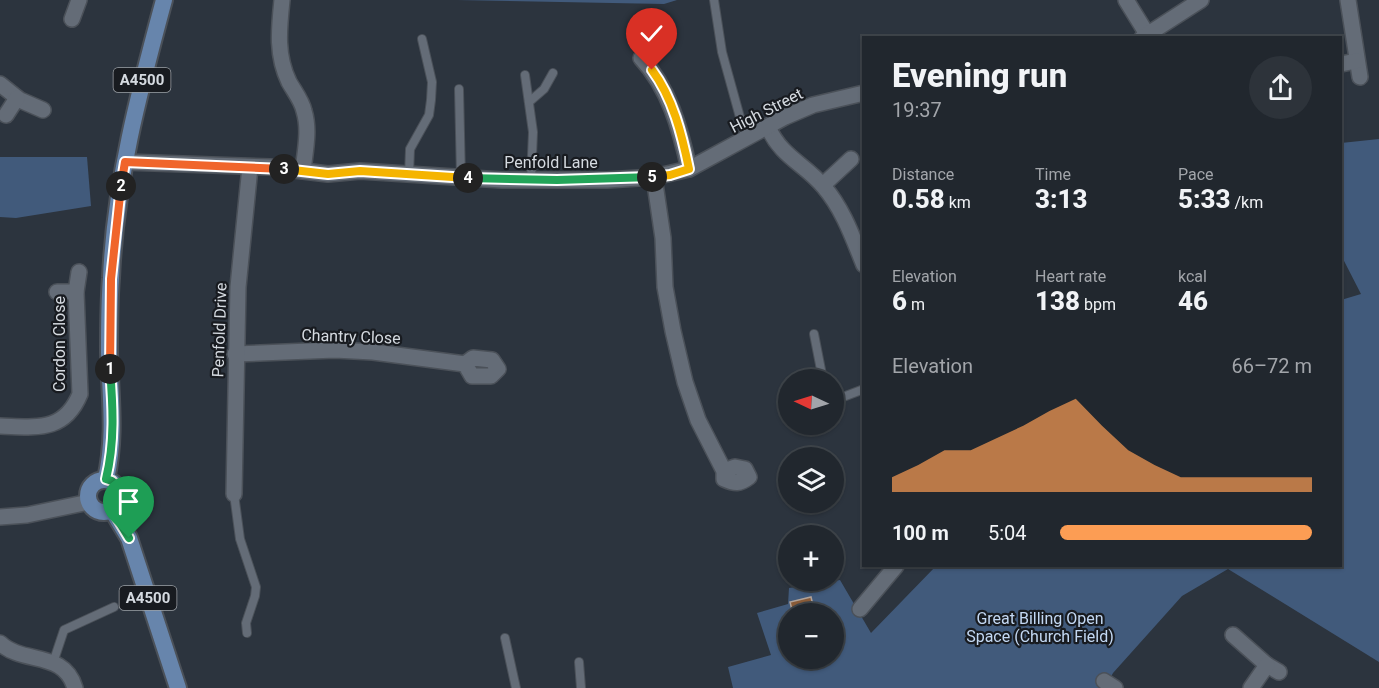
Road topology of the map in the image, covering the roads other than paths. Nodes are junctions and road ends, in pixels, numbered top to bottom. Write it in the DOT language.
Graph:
graph roads {
  1 [pos="79,0"];
  2 [pos="164,0"];
  3 [pos="282,0"];
  4 [pos="714,0"];
  5 [pos="1126,0"];
  6 [pos="1201,0"];
  7 [pos="1348,0"];
  8 [pos="72,19"];
  9 [pos="1145,36"];
  10 [pos="422,39"];
  11 [pos="641,58"];
  12 [pos="1348,62"];
  13 [pos="553,73"];
  14 [pos="525,75"];
  15 [pos="1360,77"];
  16 [pos="0,84"];
  17 [pos="459,89"];
  18 [pos="862,93"];
  19 [pos="17,98"];
  20 [pos="529,102"];
  21 [pos="43,110"];
  22 [pos="6,115"];
  23 [pos="768,127"];
  24 [pos="746,139"];
  25 [pos="851,159"];
  26 [pos="125,162"];
  27 [pos="250,167"];
  28 [pos="689,169"];
  29 [pos="303,171"];
  30 [pos="409,175"];
  31 [pos="654,177"];
  32 [pos="461,178"];
  33 [pos="531,180"];
  34 [pos="823,185"];
  35 [pos="862,261"];
  36 [pos="79,272"];
  37 [pos="57,292"];
  38 [pos="76,292"];
  39 [pos="814,334"];
  40 [pos="235,354"];
  41 [pos="465,364"];
  42 [pos="821,369"];
  43 [pos="862,390"];
  44 [pos="844,397"];
  45 [pos="0,426"];
  46 [pos="724,471"];
  47 [pos="106,479"];
  48 [pos="234,494"];
  49 [pos="89,502"];
  50 [pos="112,510"];
  51 [pos="0,517"];
  52 [pos="895,567"];
  53 [pos="114,607"];
  54 [pos="860,609"];
  55 [pos="246,633"];
  56 [pos="1233,635"];
  57 [pos="505,638"];
  58 [pos="0,643"];
  59 [pos="579,662"];
  60 [pos="53,663"];
  61 [pos="75,688"];
  62 [pos="178,688"];
  63 [pos="516,688"];
  64 [pos="581,688"];
  65 [pos="1251,688"];
  1 -- 8 [label="street"];
  2 -- 26 [label="main road, A4500"];
  3 -- 29 [label="street"];
  4 -- 24 [label="lane"];
  5 -- 9 [label="street"];
  6 -- 9 [label="street"];
  7 -- 12 [label="street"];
  10 -- 30 [label="lane"];
  11 -- 28 [label="street"];
  12 -- 15 [label="street"];
  13 -- 20 [label="lane"];
  14 -- 20 [label="lane"];
  16 -- 19 [label="street"];
  17 -- 32 [label="lane"];
  18 -- 23 [label="street, High Street"];
  19 -- 21 [label="street"];
  19 -- 22 [label="street"];
  20 -- 33 [label="lane"];
  23 -- 24 [label="street, High Street"];
  23 -- 34 [label="street"];
  24 -- 28 [label="street, High Street"];
  25 -- 34 [label="street"];
  26 -- 27 [label="street, Penfold Lane"];
  26 -- 47 [label="main road, A4500"];
  27 -- 29 [label="street, Penfold Lane"];
  27 -- 40 [label="street, Penfold Drive"];
  28 -- 31 [label="street, Penfold Lane"];
  29 -- 30 [label="street, Penfold Lane"];
  30 -- 32 [label="street, Penfold Lane"];
  31 -- 33 [label="street, Penfold Lane"];
  31 -- 46 [label="street"];
  32 -- 33 [label="street, Penfold Lane"];
  34 -- 35 [label="street"];
  36 -- 38 [label="street, Cordon Close"];
  37 -- 38 [label="street"];
  38 -- 45 [label="street, Cordon Close"];
  39 -- 42 [label="lane"];
  40 -- 41 [label="street, Chantry Close"];
  40 -- 48 [label="street, Penfold Drive"];
  43 -- 44 [label="lane"];
  47 -- 49 [label="main road"];
  47 -- 50 [label="main road"];
  48 -- 55 [label="lane"];
  49 -- 50 [label="main road"];
  49 -- 51 [label="street"];
  50 -- 62 [label="main road, A4500"];
  52 -- 54 [label="street"];
  53 -- 60 [label="lane"];
  56 -- 65 [label="street"];
  57 -- 63 [label="lane"];
  58 -- 60 [label="street"];
  59 -- 64 [label="lane"];
  60 -- 61 [label="street"];
}
